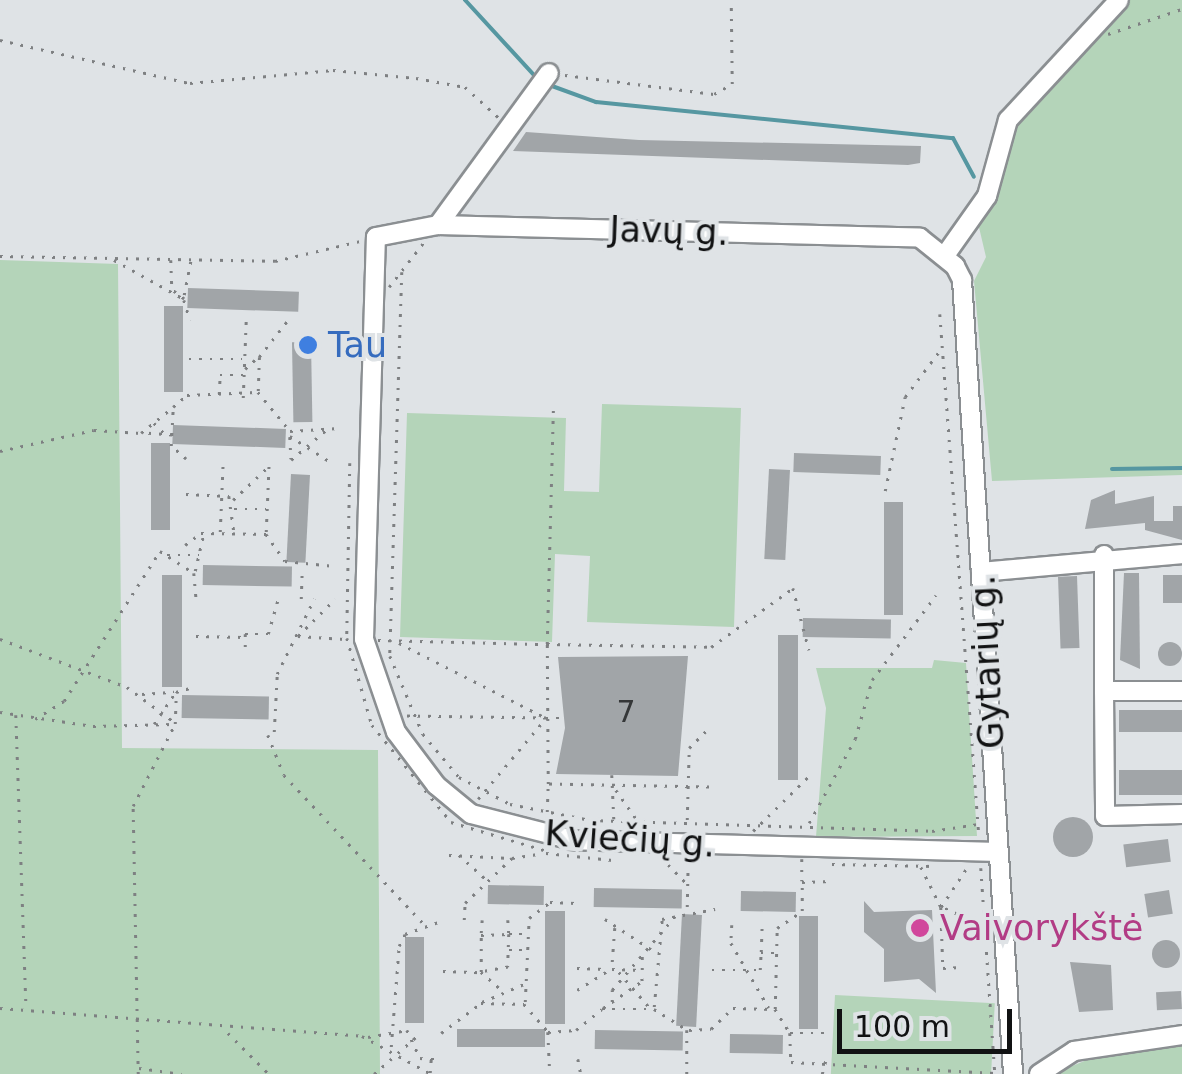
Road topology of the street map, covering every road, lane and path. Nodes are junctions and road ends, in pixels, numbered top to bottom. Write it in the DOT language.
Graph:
graph roads {
  1 [pos="731,0"];
  2 [pos="1118,0"];
  3 [pos="1182,10"];
  4 [pos="1096,38"];
  5 [pos="0,40"];
  6 [pos="549,73"];
  7 [pos="500,138"];
  8 [pos="438,225"];
  9 [pos="382,232"];
  10 [pos="946,254"];
  11 [pos="0,256"];
  12 [pos="112,258"];
  13 [pos="171,259"];
  14 [pos="191,259"];
  15 [pos="172,290"];
  16 [pos="166,295"];
  17 [pos="184,297"];
  18 [pos="940,314"];
  19 [pos="190,320"];
  20 [pos="246,320"];
  21 [pos="288,320"];
  22 [pos="942,348"];
  23 [pos="258,357"];
  24 [pos="189,359"];
  25 [pos="245,359"];
  26 [pos="244,372"];
  27 [pos="258,392"];
  28 [pos="219,396"];
  29 [pos="243,398"];
  30 [pos="173,407"];
  31 [pos="553,409"];
  32 [pos="154,422"];
  33 [pos="328,428"];
  34 [pos="339,428"];
  35 [pos="142,432"];
  36 [pos="290,434"];
  37 [pos="166,435"];
  38 [pos="172,435"];
  39 [pos="308,446"];
  40 [pos="0,451"];
  41 [pos="186,459"];
  42 [pos="223,459"];
  43 [pos="269,459"];
  44 [pos="332,462"];
  45 [pos="268,467"];
  46 [pos="885,491"];
  47 [pos="186,494"];
  48 [pos="222,495"];
  49 [pos="233,500"];
  50 [pos="234,510"];
  51 [pos="267,510"];
  52 [pos="203,534"];
  53 [pos="220,534"];
  54 [pos="234,534"];
  55 [pos="266,534"];
  56 [pos="185,545"];
  57 [pos="201,554"];
  58 [pos="1182,554"];
  59 [pos="166,555"];
  60 [pos="1104,555"];
  61 [pos="335,566"];
  62 [pos="302,568"];
  63 [pos="982,572"];
  64 [pos="194,573"];
  65 [pos="936,595"];
  66 [pos="196,598"];
  67 [pos="278,599"];
  68 [pos="301,599"];
  69 [pos="314,599"];
  70 [pos="335,600"];
  71 [pos="196,636"];
  72 [pos="298,636"];
  73 [pos="245,638"];
  74 [pos="0,639"];
  75 [pos="356,639"];
  76 [pos="294,640"];
  77 [pos="391,640"];
  78 [pos="548,644"];
  79 [pos="245,646"];
  80 [pos="809,650"];
  81 [pos="83,672"];
  82 [pos="194,687"];
  83 [pos="1182,691"];
  84 [pos="176,692"];
  85 [pos="1104,692"];
  86 [pos="139,694"];
  87 [pos="0,712"];
  88 [pos="162,714"];
  89 [pos="412,714"];
  90 [pos="16,715"];
  91 [pos="399,718"];
  92 [pos="546,718"];
  93 [pos="565,718"];
  94 [pos="35,719"];
  95 [pos="174,723"];
  96 [pos="153,725"];
  97 [pos="709,728"];
  98 [pos="274,732"];
  99 [pos="268,735"];
  100 [pos="612,775"];
  101 [pos="809,776"];
  102 [pos="548,784"];
  103 [pos="687,787"];
  104 [pos="709,787"];
  105 [pos="615,789"];
  106 [pos="482,792"];
  107 [pos="475,804"];
  108 [pos="548,812"];
  109 [pos="1182,814"];
  110 [pos="614,820"];
  111 [pos="638,820"];
  112 [pos="688,822"];
  113 [pos="809,823"];
  114 [pos="761,824"];
  115 [pos="978,824"];
  116 [pos="546,836"];
  117 [pos="614,836"];
  118 [pos="648,845"];
  119 [pos="689,846"];
  120 [pos="802,849"];
  121 [pos="449,855"];
  122 [pos="460,855"];
  123 [pos="512,858"];
  124 [pos="917,858"];
  125 [pos="982,859"];
  126 [pos="614,860"];
  127 [pos="832,864"];
  128 [pos="488,881"];
  129 [pos="802,882"];
  130 [pos="832,882"];
  131 [pos="688,885"];
  132 [pos="576,903"];
  133 [pos="941,908"];
  134 [pos="687,909"];
  135 [pos="715,909"];
  136 [pos="678,913"];
  137 [pos="957,914"];
  138 [pos="605,919"];
  139 [pos="444,920"];
  140 [pos="464,920"];
  141 [pos="482,920"];
  142 [pos="508,920"];
  143 [pos="424,924"];
  144 [pos="732,925"];
  145 [pos="615,928"];
  146 [pos="762,928"];
  147 [pos="771,928"];
  148 [pos="778,928"];
  149 [pos="508,934"];
  150 [pos="528,934"];
  151 [pos="482,935"];
  152 [pos="660,941"];
  153 [pos="508,950"];
  154 [pos="527,950"];
  155 [pos="642,950"];
  156 [pos="651,950"];
  157 [pos="660,950"];
  158 [pos="761,953"];
  159 [pos="776,953"];
  160 [pos="643,958"];
  161 [pos="960,967"];
  162 [pos="577,968"];
  163 [pos="613,970"];
  164 [pos="631,970"];
  165 [pos="640,970"];
  166 [pos="712,970"];
  167 [pos="747,970"];
  168 [pos="443,971"];
  169 [pos="480,972"];
  170 [pos="622,977"];
  171 [pos="525,984"];
  172 [pos="632,988"];
  173 [pos="502,990"];
  174 [pos="576,990"];
  175 [pos="480,1002"];
  176 [pos="612,1002"];
  177 [pos="524,1004"];
  178 [pos="26,1007"];
  179 [pos="0,1008"];
  180 [pos="602,1009"];
  181 [pos="652,1009"];
  182 [pos="772,1009"];
  183 [pos="138,1024"];
  184 [pos="396,1029"];
  185 [pos="687,1030"];
  186 [pos="225,1031"];
  187 [pos="548,1032"];
  188 [pos="828,1032"];
  189 [pos="441,1033"];
  190 [pos="790,1033"];
  191 [pos="1182,1034"];
  192 [pos="366,1038"];
  193 [pos="414,1038"];
  194 [pos="390,1050"];
  195 [pos="398,1053"];
  196 [pos="828,1055"];
  197 [pos="440,1058"];
  198 [pos="430,1059"];
  199 [pos="578,1059"];
  200 [pos="809,1066"];
  201 [pos="138,1068"];
  202 [pos="822,1068"];
  203 [pos="1004,1073"];
  204 [pos="138,1074"];
  205 [pos="182,1074"];
  206 [pos="269,1074"];
  207 [pos="374,1074"];
  208 [pos="430,1074"];
  209 [pos="550,1074"];
  210 [pos="581,1074"];
  211 [pos="687,1074"];
  212 [pos="806,1074"];
  213 [pos="824,1074"];
  214 [pos="1038,1074"];
  1 -- 6 [label="path"];
  2 -- 10 [label="street"];
  3 -- 4 [label="path"];
  5 -- 7 [label="path"];
  6 -- 7 [label="street"];
  7 -- 8 [label="street"];
  8 -- 9 [label="street, Javų g."];
  8 -- 10 [label="street, Javų g."];
  8 -- 77 [label="path"];
  9 -- 14 [label="path"];
  9 -- 75 [label="street, Kviečių g."];
  10 -- 63 [label="street, Gytarių g."];
  11 -- 12 [label="path"];
  12 -- 13 [label="path"];
  12 -- 16 [label="path"];
  13 -- 14 [label="path"];
  13 -- 15 [label="path"];
  14 -- 17 [label="path"];
  15 -- 16 [label="path"];
  15 -- 17 [label="path"];
  16 -- 17 [label="path"];
  17 -- 19 [label="path"];
  18 -- 22 [label="path"];
  20 -- 25 [label="path"];
  21 -- 23 [label="path"];
  22 -- 46 [label="path"];
  22 -- 115 [label="path"];
  23 -- 26 [label="path"];
  23 -- 27 [label="path"];
  24 -- 25 [label="path"];
  25 -- 26 [label="path"];
  26 -- 28 [label="path"];
  26 -- 29 [label="path"];
  27 -- 29 [label="path"];
  27 -- 36 [label="path"];
  28 -- 29 [label="path"];
  28 -- 30 [label="path"];
  30 -- 32 [label="path"];
  30 -- 38 [label="path"];
  31 -- 78 [label="path"];
  32 -- 35 [label="path"];
  32 -- 37 [label="path"];
  33 -- 34 [label="path"];
  33 -- 36 [label="path"];
  33 -- 39 [label="path"];
  35 -- 37 [label="path"];
  35 -- 40 [label="path"];
  36 -- 39 [label="path"];
  36 -- 39 [label="path"];
  37 -- 38 [label="path"];
  38 -- 41 [label="path"];
  39 -- 44 [label="path"];
  42 -- 48 [label="path"];
  43 -- 45 [label="path"];
  45 -- 49 [label="path"];
  45 -- 51 [label="path"];
  47 -- 48 [label="path"];
  48 -- 49 [label="path"];
  48 -- 53 [label="path"];
  49 -- 50 [label="path"];
  50 -- 51 [label="path"];
  50 -- 54 [label="path"];
  51 -- 55 [label="path"];
  52 -- 53 [label="path"];
  52 -- 56 [label="path"];
  52 -- 57 [label="path"];
  53 -- 54 [label="path"];
  54 -- 55 [label="path"];
  55 -- 62 [label="path"];
  57 -- 59 [label="path"];
  57 -- 64 [label="path"];
  58 -- 60 [label="street"];
  59 -- 64 [label="path"];
  59 -- 81 [label="path"];
  60 -- 63 [label="street"];
  60 -- 85 [label="street"];
  61 -- 62 [label="path"];
  62 -- 68 [label="path"];
  63 -- 125 [label="street, Gytarių g."];
  64 -- 66 [label="path"];
  65 -- 113 [label="path"];
  67 -- 73 [label="path"];
  69 -- 76 [label="path"];
  70 -- 72 [label="path"];
  71 -- 73 [label="path"];
  72 -- 75 [label="path"];
  72 -- 76 [label="path"];
  73 -- 79 [label="path"];
  74 -- 81 [label="path"];
  75 -- 77 [label="path"];
  75 -- 116 [label="street, Kviečių g."];
  76 -- 98 [label="path"];
  77 -- 78 [label="path"];
  77 -- 89 [label="path"];
  77 -- 92 [label="path"];
  78 -- 80 [label="path"];
  78 -- 92 [label="path"];
  81 -- 86 [label="path"];
  81 -- 94 [label="path"];
  82 -- 84 [label="path"];
  83 -- 85 [label="street"];
  84 -- 86 [label="path"];
  84 -- 88 [label="path"];
  84 -- 95 [label="path"];
  85 -- 109 [label="street"];
  86 -- 88 [label="path"];
  87 -- 90 [label="path"];
  88 -- 95 [label="path"];
  88 -- 96 [label="path"];
  89 -- 91 [label="path"];
  89 -- 92 [label="path"];
  89 -- 106 [label="path"];
  90 -- 94 [label="path"];
  90 -- 178 [label="path"];
  92 -- 93 [label="path"];
  92 -- 102 [label="path"];
  92 -- 106 [label="path"];
  94 -- 96 [label="path"];
  95 -- 96 [label="path"];
  95 -- 183 [label="path"];
  97 -- 103 [label="path"];
  99 -- 143 [label="path"];
  100 -- 105 [label="path"];
  101 -- 114 [label="path"];
  102 -- 105 [label="path"];
  102 -- 108 [label="path"];
  103 -- 104 [label="path"];
  103 -- 105 [label="path"];
  103 -- 112 [label="path"];
  105 -- 110 [label="path"];
  105 -- 111 [label="path"];
  106 -- 107 [label="path"];
  106 -- 108 [label="path"];
  108 -- 110 [label="path"];
  108 -- 116 [label="path"];
  110 -- 111 [label="path"];
  110 -- 117 [label="path"];
  111 -- 112 [label="path"];
  112 -- 114 [label="path"];
  114 -- 115 [label="path"];
  115 -- 125 [label="path"];
  116 -- 118 [label="street, Kviečių g."];
  118 -- 119 [label="street, Kviečių g."];
  118 -- 131 [label="path"];
  119 -- 120 [label="street, Kviečių g."];
  119 -- 131 [label="path"];
  120 -- 124 [label="street, Kviečių g."];
  120 -- 129 [label="path"];
  121 -- 122 [label="path"];
  122 -- 123 [label="path"];
  122 -- 128 [label="path"];
  123 -- 126 [label="path"];
  123 -- 128 [label="path"];
  124 -- 125 [label="street, Kviečių g."];
  124 -- 125 [label="path"];
  124 -- 127 [label="path"];
  124 -- 133 [label="path"];
  125 -- 133 [label="path"];
  125 -- 203 [label="street, Gytarių g."];
  125 -- 203 [label="path"];
  128 -- 140 [label="path"];
  129 -- 130 [label="path"];
  129 -- 148 [label="path"];
  131 -- 134 [label="path"];
  132 -- 150 [label="path"];
  133 -- 137 [label="path"];
  133 -- 161 [label="path"];
  134 -- 135 [label="path"];
  134 -- 136 [label="path"];
  136 -- 152 [label="path"];
  136 -- 152 [label="path"];
  138 -- 145 [label="path"];
  139 -- 143 [label="path"];
  141 -- 151 [label="path"];
  142 -- 149 [label="path"];
  143 -- 184 [label="path"];
  144 -- 167 [label="path"];
  145 -- 155 [label="path"];
  145 -- 163 [label="path"];
  146 -- 158 [label="path"];
  147 -- 148 [label="path"];
  148 -- 159 [label="path"];
  149 -- 150 [label="path"];
  149 -- 151 [label="path"];
  149 -- 153 [label="path"];
  150 -- 154 [label="path"];
  151 -- 169 [label="path"];
  152 -- 156 [label="path"];
  152 -- 157 [label="path"];
  153 -- 154 [label="path"];
  153 -- 169 [label="path"];
  154 -- 171 [label="path"];
  155 -- 156 [label="path"];
  155 -- 160 [label="path"];
  156 -- 157 [label="path"];
  156 -- 160 [label="path"];
  157 -- 181 [label="path"];
  158 -- 159 [label="path"];
  158 -- 167 [label="path"];
  159 -- 182 [label="path"];
  160 -- 164 [label="path"];
  160 -- 165 [label="path"];
  162 -- 163 [label="path"];
  163 -- 164 [label="path"];
  163 -- 170 [label="path"];
  163 -- 174 [label="path"];
  164 -- 165 [label="path"];
  164 -- 170 [label="path"];
  165 -- 172 [label="path"];
  166 -- 167 [label="path"];
  167 -- 182 [label="path"];
  168 -- 169 [label="path"];
  169 -- 173 [label="path"];
  170 -- 172 [label="path"];
  170 -- 176 [label="path"];
  171 -- 173 [label="path"];
  171 -- 177 [label="path"];
  172 -- 176 [label="path"];
  172 -- 181 [label="path"];
  173 -- 175 [label="path"];
  175 -- 177 [label="path"];
  175 -- 189 [label="path"];
  176 -- 180 [label="path"];
  177 -- 187 [label="path"];
  178 -- 179 [label="path"];
  178 -- 183 [label="path"];
  180 -- 181 [label="path"];
  180 -- 187 [label="path"];
  181 -- 185 [label="path"];
  182 -- 185 [label="path"];
  182 -- 190 [label="path"];
  183 -- 186 [label="path"];
  183 -- 201 [label="path"];
  184 -- 192 [label="path"];
  184 -- 193 [label="path"];
  184 -- 194 [label="path"];
  185 -- 211 [label="path"];
  186 -- 192 [label="path"];
  186 -- 206 [label="path"];
  187 -- 209 [label="path"];
  188 -- 190 [label="path"];
  190 -- 200 [label="path"];
  191 -- 214 [label="street"];
  192 -- 194 [label="path"];
  193 -- 195 [label="path"];
  193 -- 198 [label="path"];
  194 -- 195 [label="path"];
  195 -- 207 [label="path"];
  195 -- 208 [label="path"];
  196 -- 202 [label="path"];
  197 -- 198 [label="path"];
  198 -- 208 [label="path"];
  199 -- 210 [label="path"];
  200 -- 202 [label="path"];
  200 -- 212 [label="path"];
  201 -- 204 [label="path"];
  201 -- 205 [label="path"];
  202 -- 203 [label="path"];
  202 -- 213 [label="path"];
}
